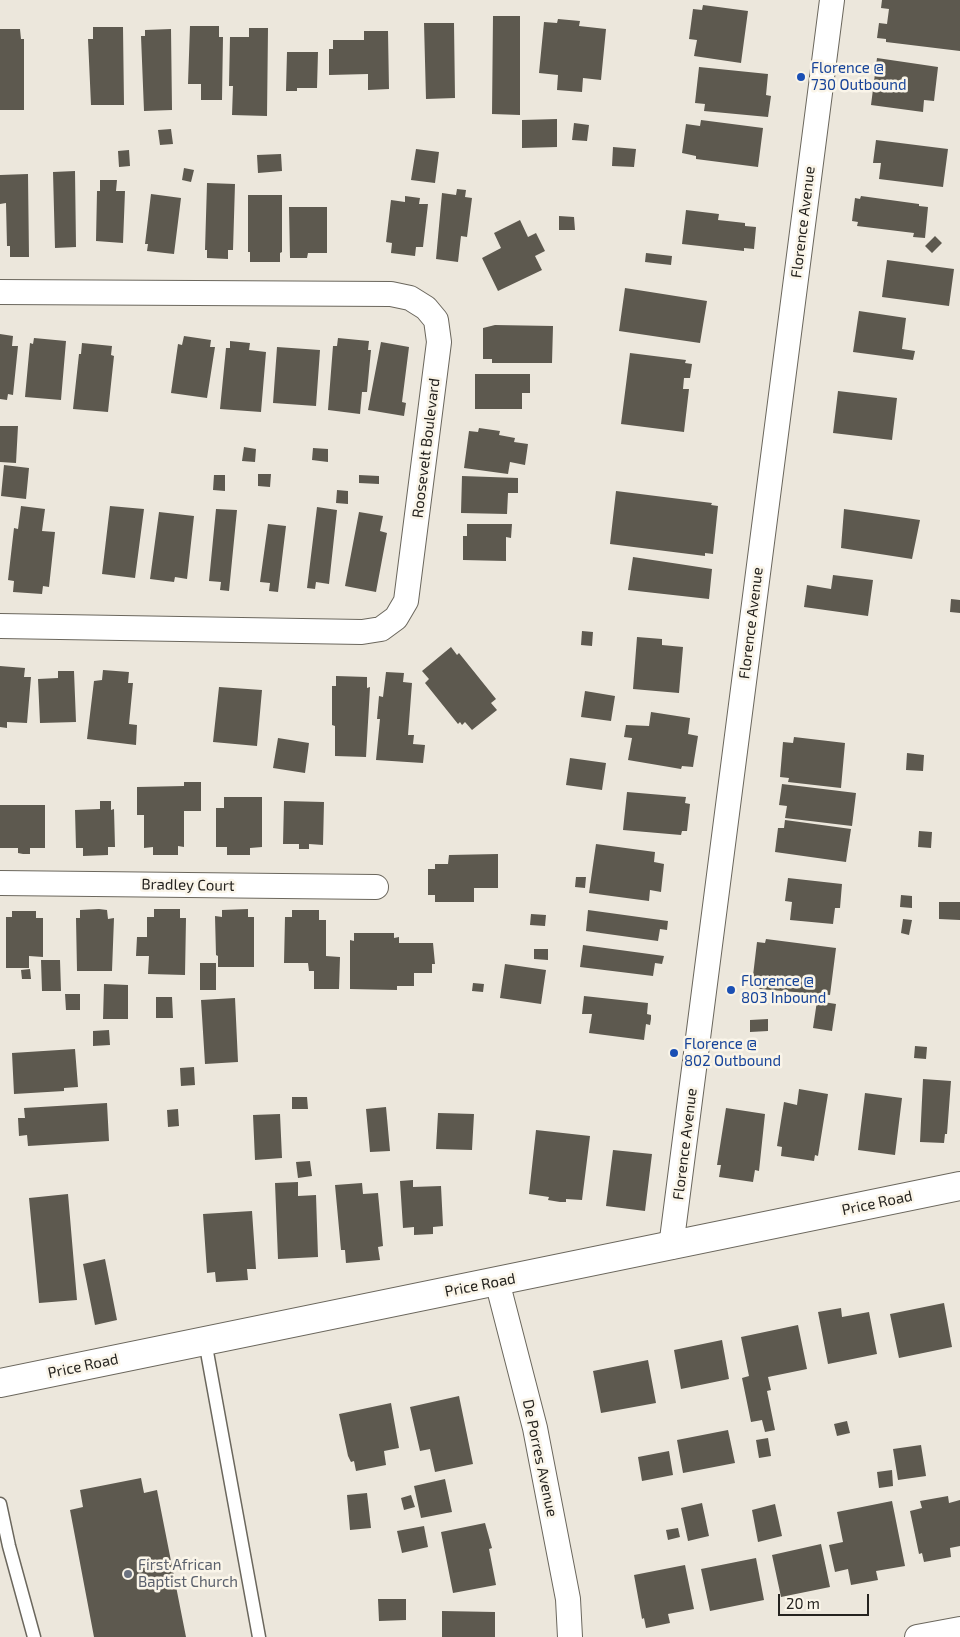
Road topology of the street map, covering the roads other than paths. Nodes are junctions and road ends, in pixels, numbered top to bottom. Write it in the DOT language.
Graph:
graph roads {
  1 [pos="832,0"];
  2 [pos="0,292"];
  3 [pos="0,626"];
  4 [pos="0,883"];
  5 [pos="376,888"];
  6 [pos="960,1186"];
  7 [pos="672,1247"];
  8 [pos="497,1281"];
  9 [pos="205,1341"];
  10 [pos="0,1383"];
  11 [pos="0,1504"];
  12 [pos="4,1550"];
  13 [pos="960,1629"];
  14 [pos="34,1637"];
  15 [pos="259,1637"];
  16 [pos="570,1637"];
  17 [pos="917,1637"];
  1 -- 7 [label="street, Florence Avenue"];
  2 -- 3 [label="street, Roosevelt Boulevard"];
  4 -- 5 [label="street, Bradley Court"];
  6 -- 7 [label="street, Price Road"];
  7 -- 8 [label="street, Price Road"];
  8 -- 9 [label="street, Price Road"];
  8 -- 16 [label="street, De Porres Avenue"];
  9 -- 10 [label="street, Price Road"];
  9 -- 15 [label="lane"];
  11 -- 12 [label="lane"];
  12 -- 14 [label="lane"];
  13 -- 17 [label="street"];
}
